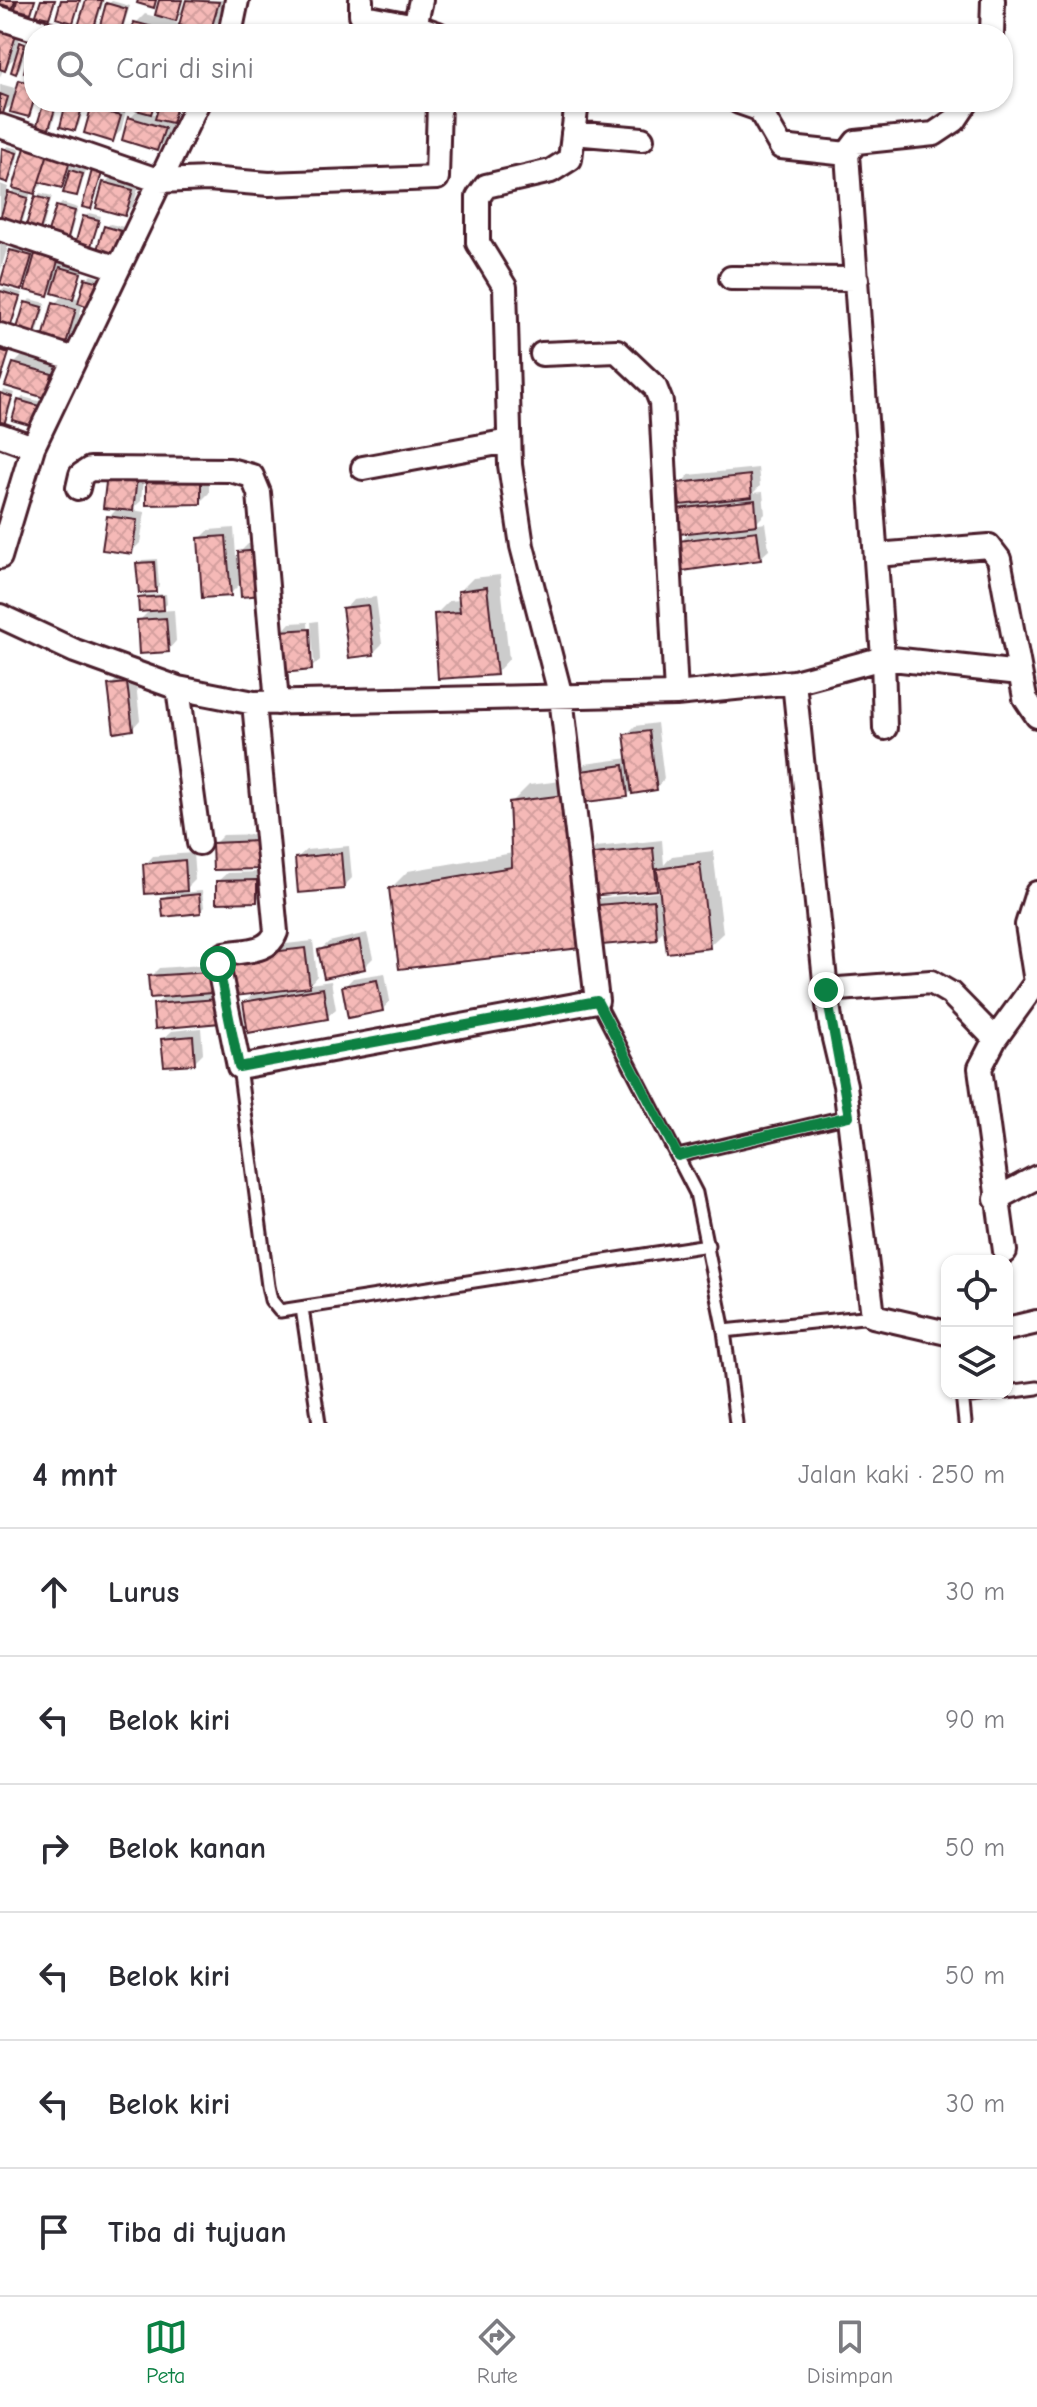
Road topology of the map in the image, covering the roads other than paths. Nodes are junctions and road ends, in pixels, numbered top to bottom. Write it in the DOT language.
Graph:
graph roads {
  1 [pos="237,0"];
  2 [pos="361,0"];
  3 [pos="421,0"];
  4 [pos="993,0"];
  5 [pos="0,18"];
  6 [pos="232,24"];
  7 [pos="405,24"];
  8 [pos="415,24"];
  9 [pos="992,24"];
  10 [pos="24,26"];
  11 [pos="193,112"];
  12 [pos="439,112"];
  13 [pos="576,112"];
  14 [pos="761,112"];
  15 [pos="960,112"];
  16 [pos="0,126"];
  17 [pos="573,133"];
  18 [pos="642,139"];
  19 [pos="847,154"];
  20 [pos="160,181"];
  21 [pos="0,229"];
  22 [pos="118,268"];
  23 [pos="731,278"];
  24 [pos="857,279"];
  25 [pos="0,335"];
  26 [pos="542,354"];
  27 [pos="75,359"];
  28 [pos="0,435"];
  29 [pos="509,441"];
  30 [pos="33,447"];
  31 [pos="363,468"];
  32 [pos="78,488"];
  33 [pos="876,555"];
  34 [pos="0,557"];
  35 [pos="0,616"];
  36 [pos="883,658"];
  37 [pos="1020,673"];
  38 [pos="794,682"];
  39 [pos="178,688"];
  40 [pos="676,694"];
  41 [pos="561,697"];
  42 [pos="254,703"];
  43 [pos="277,703"];
  44 [pos="1037,716"];
  45 [pos="885,728"];
  46 [pos="199,843"];
  47 [pos="1037,893"];
  48 [pos="1037,981"];
  49 [pos="826,990"];
  50 [pos="597,1001"];
  51 [pos="995,1039"];
  52 [pos="239,1067"];
  53 [pos="849,1116"];
  54 [pos="678,1156"];
  55 [pos="1037,1177"];
  56 [pos="996,1199"];
  57 [pos="708,1245"];
  58 [pos="1005,1251"];
  59 [pos="302,1308"];
  60 [pos="873,1316"];
  61 [pos="1037,1322"];
  62 [pos="1013,1328"];
  63 [pos="724,1331"];
  64 [pos="941,1332"];
  65 [pos="1037,1388"];
  66 [pos="1013,1391"];
  67 [pos="962,1399"];
  68 [pos="319,1423"];
  69 [pos="736,1423"];
  70 [pos="965,1423"];
  1 -- 6 [label="street"];
  2 -- 7 [label="street"];
  3 -- 8 [label="street"];
  4 -- 9 [label="street"];
  5 -- 10 [label="street"];
  11 -- 20 [label="street"];
  12 -- 20 [label="street"];
  13 -- 17 [label="street"];
  14 -- 19 [label="street"];
  15 -- 19 [label="street"];
  16 -- 20 [label="street"];
  17 -- 18 [label="street"];
  17 -- 29 [label="street"];
  19 -- 24 [label="street"];
  20 -- 22 [label="street"];
  21 -- 22 [label="street"];
  22 -- 27 [label="street"];
  23 -- 24 [label="street"];
  24 -- 33 [label="street"];
  25 -- 27 [label="street"];
  26 -- 40 [label="street"];
  27 -- 30 [label="street"];
  28 -- 30 [label="street"];
  29 -- 31 [label="street"];
  29 -- 41 [label="street"];
  30 -- 34 [label="street"];
  32 -- 43 [label="street"];
  33 -- 36 [label="street"];
  33 -- 37 [label="street"];
  35 -- 39 [label="street"];
  36 -- 37 [label="street"];
  36 -- 38 [label="street"];
  36 -- 45 [label="street"];
  37 -- 44 [label="street"];
  38 -- 40 [label="street"];
  38 -- 49 [label="street"];
  39 -- 42 [label="street"];
  39 -- 46 [label="street"];
  40 -- 41 [label="street"];
  41 -- 43 [label="street"];
  41 -- 50 [label="street"];
  42 -- 43 [label="street"];
  42 -- 52 [label="street"];
  47 -- 48 [label="street"];
  48 -- 51 [label="street"];
  49 -- 51 [label="street"];
  49 -- 53 [label="street"];
  50 -- 52 [label="street"];
  50 -- 54 [label="lane"];
  51 -- 56 [label="street"];
  52 -- 59 [label="lane"];
  53 -- 54 [label="lane"];
  53 -- 60 [label="street"];
  54 -- 57 [label="lane"];
  55 -- 56 [label="street"];
  56 -- 58 [label="street"];
  57 -- 59 [label="lane"];
  57 -- 63 [label="lane"];
  59 -- 68 [label="lane"];
  60 -- 63 [label="lane"];
  60 -- 64 [label="street"];
  61 -- 62 [label="street"];
  63 -- 69 [label="lane"];
  65 -- 66 [label="lane"];
  67 -- 70 [label="lane"];
}
